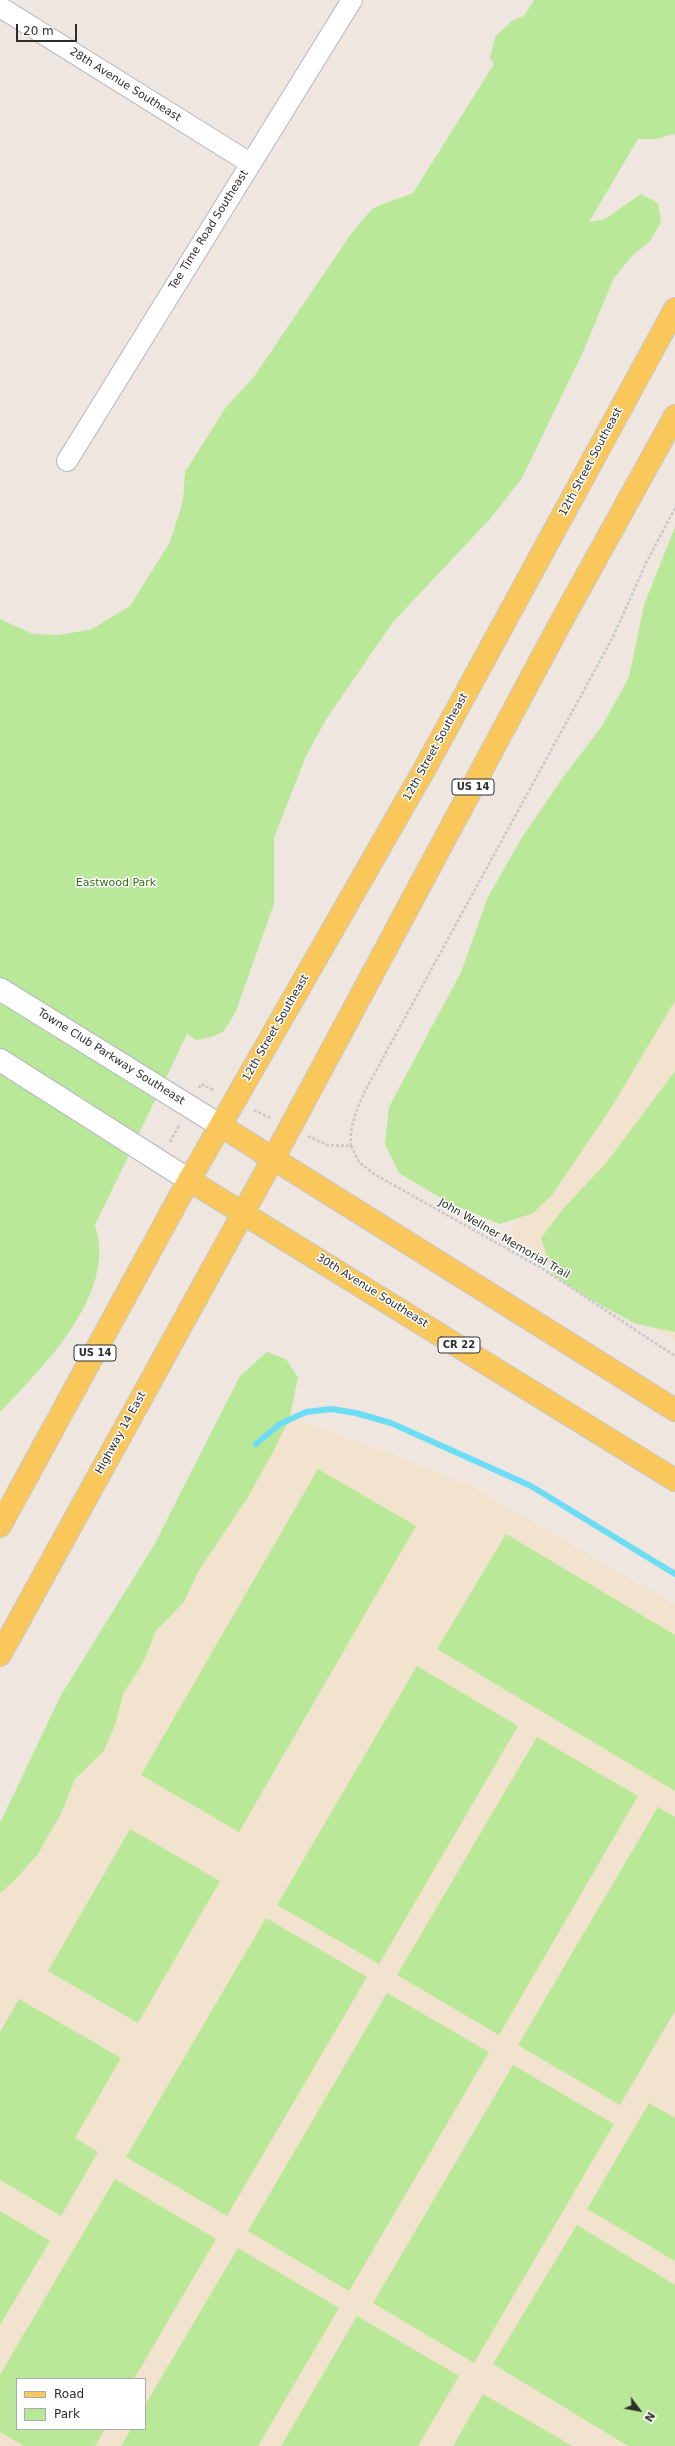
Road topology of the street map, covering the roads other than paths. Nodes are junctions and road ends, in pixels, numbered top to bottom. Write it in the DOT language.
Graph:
graph roads {
  1 [pos="352,0"];
  2 [pos="0,7"];
  3 [pos="250,163"];
  4 [pos="675,309"];
  5 [pos="675,416"];
  6 [pos="67,461"];
  7 [pos="0,989"];
  8 [pos="0,1060"];
  9 [pos="220,1126"];
  10 [pos="273,1158"];
  11 [pos="189,1180"];
  12 [pos="243,1211"];
  13 [pos="675,1410"];
  14 [pos="675,1480"];
  15 [pos="0,1526"];
  16 [pos="0,1655"];
  1 -- 3 [label="street, Tee Time Road Southeast"];
  2 -- 3 [label="street, 28th Avenue Southeast"];
  3 -- 6 [label="street, Tee Time Road Southeast"];
  4 -- 9 [label="main road, 12th Street Southeast / US 14"];
  5 -- 10 [label="main road, US 14"];
  7 -- 9 [label="street, Towne Club Parkway Southeast"];
  8 -- 11 [label="street"];
  9 -- 10 [label="main road"];
  9 -- 11 [label="main road, 12th Street Southeast / US 14"];
  10 -- 12 [label="main road, US 14"];
  10 -- 13 [label="main road"];
  11 -- 12 [label="main road, 30th Avenue Southeast / CR 22"];
  11 -- 15 [label="main road, US 14"];
  12 -- 14 [label="main road, 30th Avenue Southeast / CR 22"];
  12 -- 16 [label="main road, Highway 14 East / US 14"];
}
